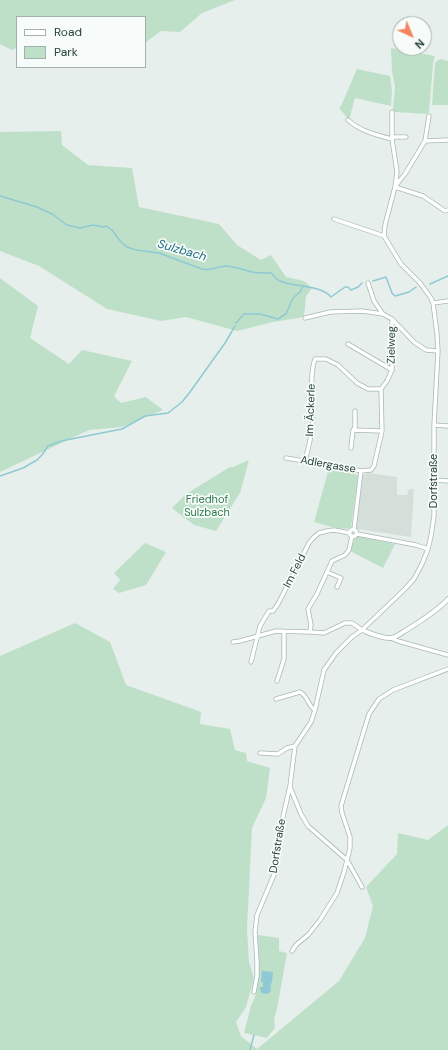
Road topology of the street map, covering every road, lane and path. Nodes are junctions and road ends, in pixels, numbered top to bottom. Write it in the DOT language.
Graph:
graph roads {
  1 [pos="392,112"];
  2 [pos="429,116"];
  3 [pos="348,120"];
  4 [pos="406,137"];
  5 [pos="392,139"];
  6 [pos="448,140"];
  7 [pos="425,141"];
  8 [pos="395,187"];
  9 [pos="448,210"];
  10 [pos="334,219"];
  11 [pos="384,236"];
  12 [pos="368,283"];
  13 [pos="448,301"];
  14 [pos="434,303"];
  15 [pos="383,314"];
  16 [pos="305,318"];
  17 [pos="392,319"];
  18 [pos="348,344"];
  19 [pos="438,351"];
  20 [pos="392,370"];
  21 [pos="381,389"];
  22 [pos="355,411"];
  23 [pos="434,425"];
  24 [pos="448,426"];
  25 [pos="353,430"];
  26 [pos="382,431"];
  27 [pos="351,448"];
  28 [pos="286,458"];
  29 [pos="305,461"];
  30 [pos="361,471"];
  31 [pos="434,480"];
  32 [pos="448,481"];
  33 [pos="354,529"];
  34 [pos="350,532"];
  35 [pos="356,534"];
  36 [pos="352,536"];
  37 [pos="428,549"];
  38 [pos="327,572"];
  39 [pos="338,587"];
  40 [pos="448,599"];
  41 [pos="362,630"];
  42 [pos="284,631"];
  43 [pos="310,632"];
  44 [pos="257,636"];
  45 [pos="391,638"];
  46 [pos="233,642"];
  47 [pos="448,655"];
  48 [pos="251,662"];
  49 [pos="448,669"];
  50 [pos="277,680"];
  51 [pos="276,699"];
  52 [pos="315,710"];
  53 [pos="295,746"];
  54 [pos="260,753"];
  55 [pos="290,786"];
  56 [pos="347,860"];
  57 [pos="362,887"];
  58 [pos="292,951"];
  59 [pos="254,992"];
  1 -- 5 [label="street"];
  2 -- 7 [label="street"];
  3 -- 5 [label="street"];
  4 -- 5 [label="street"];
  5 -- 8 [label="street"];
  6 -- 7 [label="street"];
  7 -- 8 [label="street"];
  8 -- 9 [label="street"];
  8 -- 11 [label="street"];
  10 -- 11 [label="street"];
  11 -- 14 [label="street, Dorfstraße"];
  12 -- 15 [label="street"];
  13 -- 14 [label="street"];
  14 -- 19 [label="street, Dorfstraße"];
  15 -- 16 [label="street"];
  15 -- 17 [label="street"];
  17 -- 19 [label="street"];
  17 -- 20 [label="street, Zielweg"];
  18 -- 20 [label="street, Zielweg"];
  19 -- 23 [label="street, Dorfstraße"];
  20 -- 21 [label="street, Zielweg"];
  21 -- 26 [label="street"];
  21 -- 29 [label="street, Im Äckerle"];
  22 -- 25 [label="street"];
  23 -- 24 [label="street"];
  23 -- 31 [label="street, Dorfstraße"];
  25 -- 26 [label="street"];
  25 -- 27 [label="street"];
  26 -- 30 [label="street, Adlergasse"];
  28 -- 29 [label="street, Adlergasse"];
  29 -- 30 [label="street, Adlergasse"];
  30 -- 33 [label="street"];
  31 -- 32 [label="street"];
  31 -- 37 [label="street, Dorfstraße"];
  33 -- 34 [label="street"];
  33 -- 35 [label="street"];
  34 -- 36 [label="street"];
  34 -- 44 [label="street, Im Feld"];
  35 -- 36 [label="street"];
  35 -- 37 [label="street"];
  36 -- 38 [label="street"];
  37 -- 41 [label="street, Dorfstraße"];
  38 -- 39 [label="street"];
  38 -- 43 [label="street"];
  40 -- 45 [label="street"];
  41 -- 43 [label="street"];
  41 -- 45 [label="street"];
  41 -- 52 [label="street, Dorfstraße"];
  42 -- 43 [label="street"];
  42 -- 44 [label="street"];
  42 -- 50 [label="street"];
  44 -- 46 [label="street"];
  44 -- 48 [label="street, Im Feld"];
  45 -- 47 [label="street"];
  49 -- 56 [label="street"];
  51 -- 52 [label="street"];
  52 -- 53 [label="street, Dorfstraße"];
  53 -- 54 [label="street"];
  53 -- 55 [label="street, Dorfstraße"];
  55 -- 56 [label="street"];
  55 -- 59 [label="street, Dorfstraße"];
  56 -- 57 [label="street"];
  56 -- 58 [label="street"];
}
